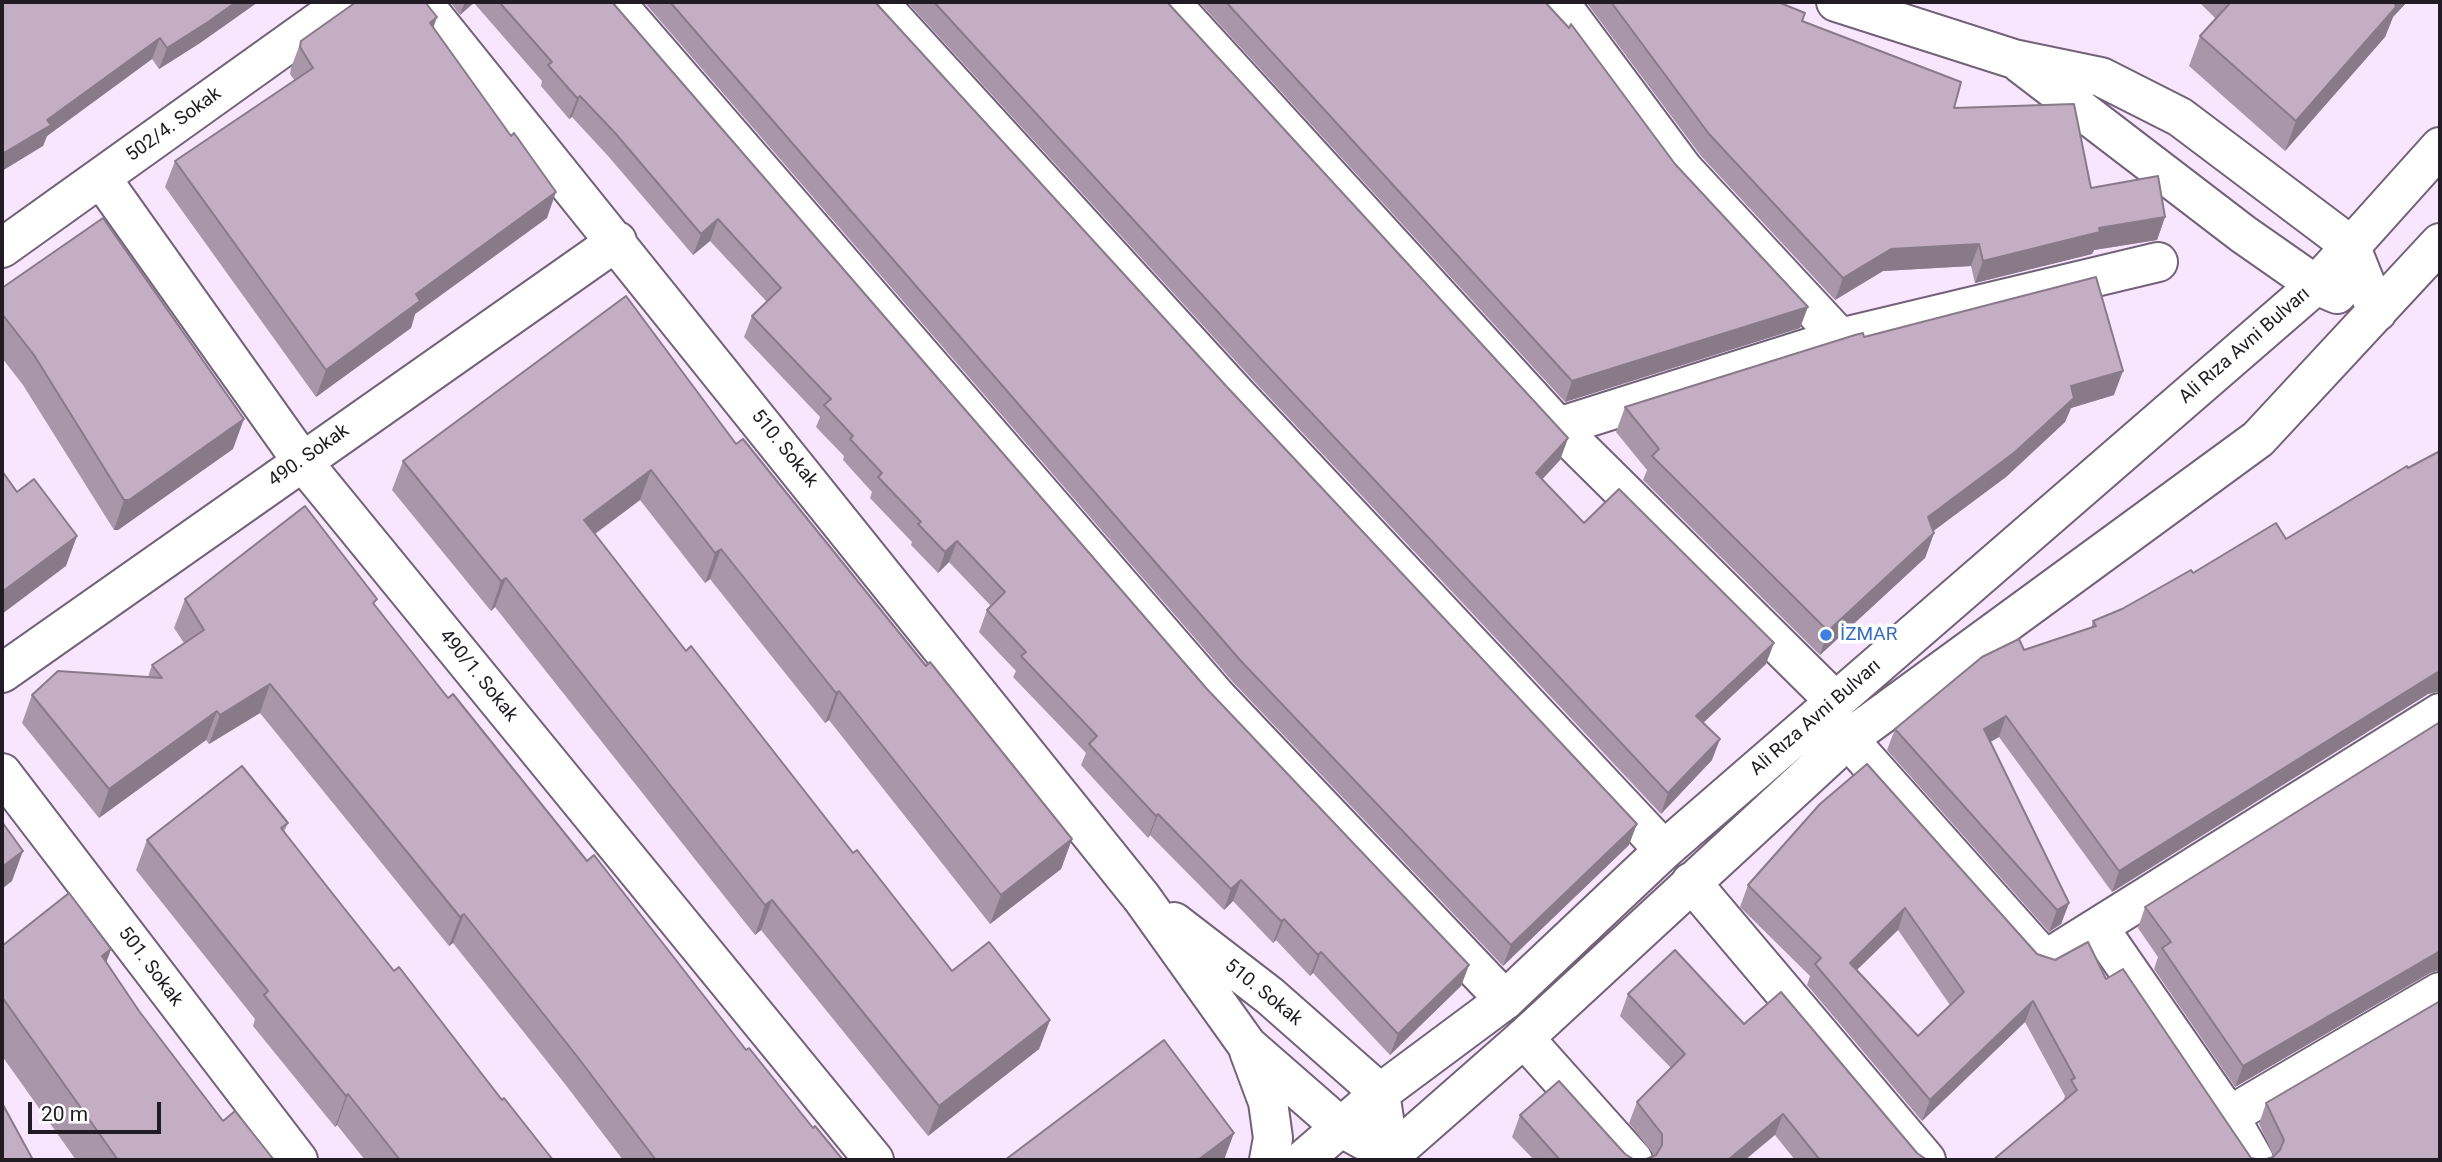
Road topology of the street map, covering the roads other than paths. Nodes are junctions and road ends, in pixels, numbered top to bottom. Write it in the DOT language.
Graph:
graph roads {
  1 [pos="346,2"];
  2 [pos="422,2"];
  3 [pos="615,2"];
  4 [pos="878,2"];
  5 [pos="1170,2"];
  6 [pos="1559,2"];
  7 [pos="1836,2"];
  8 [pos="2014,59"];
  9 [pos="2440,148"];
  10 [pos="101,177"];
  11 [pos="617,241"];
  12 [pos="2440,243"];
  13 [pos="2350,245"];
  14 [pos="2,248"];
  15 [pos="2158,262"];
  16 [pos="2440,274"];
  17 [pos="2316,285"];
  18 [pos="2377,312"];
  19 [pos="1840,338"];
  20 [pos="1558,427"];
  21 [pos="302,461"];
  22 [pos="2,673"];
  23 [pos="1836,702"];
  24 [pos="2440,713"];
  25 [pos="1848,739"];
  26 [pos="2,774"];
  27 [pos="1664,850"];
  28 [pos="1690,881"];
  29 [pos="1142,898"];
  30 [pos="2099,928"];
  31 [pos="2440,992"];
  32 [pos="1504,1000"];
  33 [pos="1524,1038"];
  34 [pos="1247,1045"];
  35 [pos="1380,1093"];
  36 [pos="2229,1116"];
  37 [pos="1342,1128"];
  38 [pos="1390,1159"];
  39 [pos="299,1160"];
  40 [pos="874,1160"];
  41 [pos="1269,1160"];
  42 [pos="1303,1160"];
  43 [pos="1633,1160"];
  44 [pos="1926,1160"];
  45 [pos="2254,1160"];
  1 -- 10 [label="street, 502/4. Sokak"];
  2 -- 11 [label="street, 510. Sokak"];
  3 -- 32 [label="street"];
  4 -- 27 [label="street"];
  5 -- 20 [label="street"];
  6 -- 19 [label="street"];
  7 -- 8 [label="street"];
  8 -- 13 [label="street"];
  8 -- 17 [label="street"];
  9 -- 13 [label="street, Ali Rıza Avni Bulvarı"];
  10 -- 14 [label="street, 502/4. Sokak"];
  10 -- 21 [label="street, 490/1. Sokak"];
  11 -- 21 [label="street, 490. Sokak"];
  11 -- 29 [label="street, 510. Sokak"];
  12 -- 18 [label="street, Ali Rıza Avni Bulvarı"];
  13 -- 17 [label="street, Ali Rıza Avni Bulvarı"];
  13 -- 18 [label="street"];
  15 -- 19 [label="street"];
  16 -- 18 [label="street"];
  17 -- 18 [label="street"];
  17 -- 23 [label="street, Ali Rıza Avni Bulvarı"];
  18 -- 25 [label="street, Ali Rıza Avni Bulvarı"];
  19 -- 20 [label="street"];
  20 -- 23 [label="street"];
  21 -- 22 [label="street, 490. Sokak"];
  21 -- 40 [label="street, 490/1. Sokak"];
  23 -- 27 [label="street, Ali Rıza Avni Bulvarı"];
  24 -- 30 [label="street"];
  25 -- 28 [label="street, Ali Rıza Avni Bulvarı"];
  25 -- 30 [label="street"];
  26 -- 39 [label="street, 501. Sokak"];
  27 -- 32 [label="street, Ali Rıza Avni Bulvarı"];
  28 -- 33 [label="street, Ali Rıza Avni Bulvarı"];
  28 -- 44 [label="street"];
  29 -- 34 [label="street, 510. Sokak"];
  29 -- 35 [label="street, 510. Sokak"];
  30 -- 36 [label="street"];
  31 -- 36 [label="street"];
  32 -- 35 [label="street, Ali Rıza Avni Bulvarı"];
  33 -- 38 [label="street, Ali Rıza Avni Bulvarı"];
  33 -- 43 [label="street"];
  34 -- 37 [label="street, 510. Sokak"];
  34 -- 41 [label="street"];
  35 -- 37 [label="street, Ali Rıza Avni Bulvarı"];
  35 -- 38 [label="street"];
  36 -- 45 [label="street"];
  37 -- 38 [label="street, 510. Sokak"];
  37 -- 42 [label="street, Ali Rıza Avni Bulvarı"];
}
